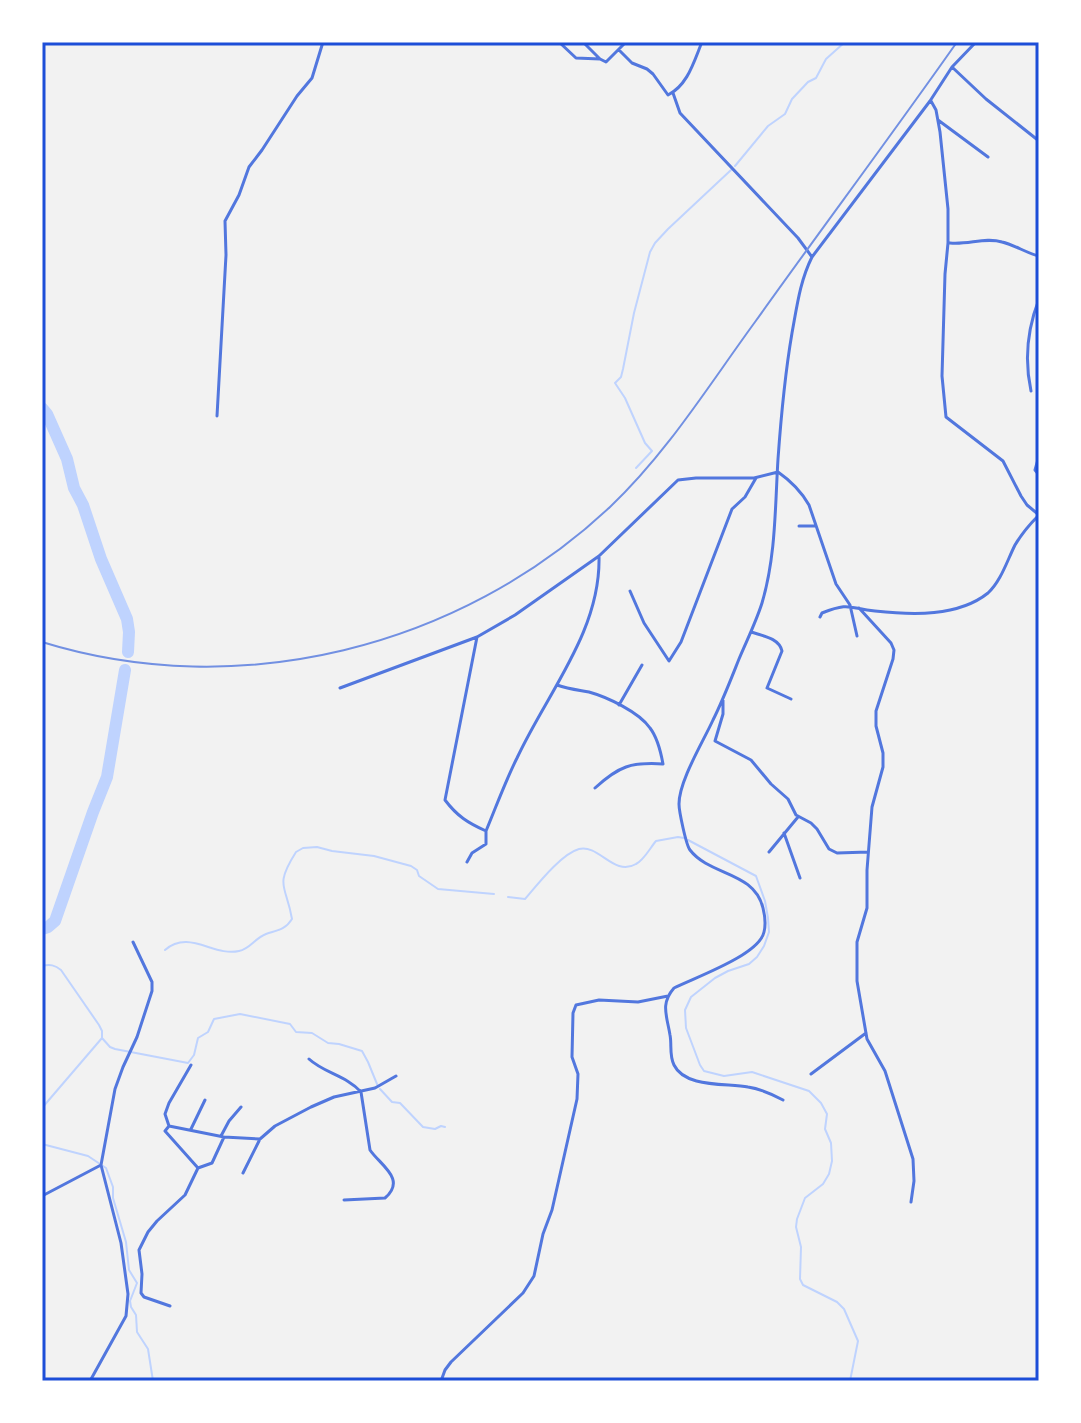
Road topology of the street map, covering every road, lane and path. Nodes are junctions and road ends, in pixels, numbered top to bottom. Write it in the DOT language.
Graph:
graph roads {
  1 [pos="323,42"];
  2 [pos="559,42"];
  3 [pos="583,42"];
  4 [pos="626,42"];
  5 [pos="702,42"];
  6 [pos="976,42"];
  7 [pos="619,50"];
  8 [pos="600,59"];
  9 [pos="952,67"];
  10 [pos="673,93"];
  11 [pos="930,101"];
  12 [pos="938,120"];
  13 [pos="1039,141"];
  14 [pos="988,157"];
  15 [pos="948,243"];
  16 [pos="1039,256"];
  17 [pos="812,257"];
  18 [pos="1039,299"];
  19 [pos="1031,391"];
  20 [pos="217,416"];
  21 [pos="1039,456"];
  22 [pos="778,472"];
  23 [pos="1039,475"];
  24 [pos="756,478"];
  25 [pos="1039,515"];
  26 [pos="799,526"];
  27 [pos="816,526"];
  28 [pos="599,556"];
  29 [pos="630,591"];
  30 [pos="850,605"];
  31 [pos="859,608"];
  32 [pos="820,617"];
  33 [pos="751,632"];
  34 [pos="857,636"];
  35 [pos="477,637"];
  36 [pos="642,665"];
  37 [pos="557,685"];
  38 [pos="340,688"];
  39 [pos="724,697"];
  40 [pos="791,699"];
  41 [pos="619,705"];
  42 [pos="595,788"];
  43 [pos="798,817"];
  44 [pos="486,831"];
  45 [pos="784,833"];
  46 [pos="769,852"];
  47 [pos="868,852"];
  48 [pos="467,862"];
  49 [pos="800,878"];
  50 [pos="133,942"];
  51 [pos="668,996"];
  52 [pos="866,1033"];
  53 [pos="309,1059"];
  54 [pos="191,1065"];
  55 [pos="811,1074"];
  56 [pos="396,1076"];
  57 [pos="361,1092"];
  58 [pos="205,1100"];
  59 [pos="783,1100"];
  60 [pos="241,1107"];
  61 [pos="169,1126"];
  62 [pos="190,1131"];
  63 [pos="222,1136"];
  64 [pos="260,1139"];
  65 [pos="101,1165"];
  66 [pos="198,1168"];
  67 [pos="243,1173"];
  68 [pos="42,1196"];
  69 [pos="344,1200"];
  70 [pos="911,1202"];
  71 [pos="170,1306"];
  72 [pos="90,1381"];
  73 [pos="441,1381"];
  1 -- 20 [label="street"];
  2 -- 8 [label="street"];
  3 -- 8 [label="street"];
  4 -- 7 [label="street"];
  5 -- 10 [label="street"];
  6 -- 9 [label="street"];
  7 -- 8 [label="street"];
  7 -- 10 [label="street"];
  9 -- 11 [label="street"];
  9 -- 13 [label="street"];
  10 -- 17 [label="street"];
  11 -- 12 [label="street"];
  11 -- 17 [label="street"];
  12 -- 14 [label="street"];
  12 -- 15 [label="street"];
  15 -- 16 [label="street"];
  15 -- 25 [label="street"];
  17 -- 22 [label="street"];
  18 -- 19 [label="street"];
  21 -- 23 [label="street"];
  22 -- 24 [label="street"];
  22 -- 27 [label="street"];
  22 -- 33 [label="street"];
  24 -- 28 [label="street"];
  24 -- 29 [label="street"];
  25 -- 31 [label="street"];
  26 -- 27 [label="street"];
  27 -- 30 [label="street"];
  28 -- 35 [label="street"];
  28 -- 37 [label="street"];
  30 -- 31 [label="street"];
  30 -- 32 [label="street"];
  30 -- 34 [label="street"];
  31 -- 47 [label="street"];
  33 -- 39 [label="street"];
  33 -- 40 [label="street"];
  35 -- 38 [label="street"];
  35 -- 44 [label="street"];
  36 -- 41 [label="street"];
  37 -- 41 [label="street"];
  37 -- 44 [label="street"];
  39 -- 43 [label="street"];
  39 -- 51 [label="street"];
  41 -- 42 [label="street"];
  43 -- 45 [label="street"];
  43 -- 47 [label="street"];
  44 -- 48 [label="street"];
  45 -- 46 [label="street"];
  45 -- 49 [label="street"];
  47 -- 52 [label="street"];
  50 -- 65 [label="street"];
  51 -- 59 [label="street"];
  51 -- 73 [label="street"];
  52 -- 55 [label="street"];
  52 -- 70 [label="street"];
  53 -- 57 [label="street"];
  54 -- 61 [label="street"];
  56 -- 57 [label="street"];
  57 -- 64 [label="street"];
  57 -- 69 [label="street"];
  58 -- 62 [label="street"];
  60 -- 63 [label="street"];
  61 -- 62 [label="street"];
  61 -- 66 [label="street"];
  62 -- 63 [label="street"];
  63 -- 64 [label="street"];
  63 -- 66 [label="street"];
  64 -- 67 [label="street"];
  65 -- 68 [label="street"];
  65 -- 72 [label="street"];
  66 -- 71 [label="street"];
}
